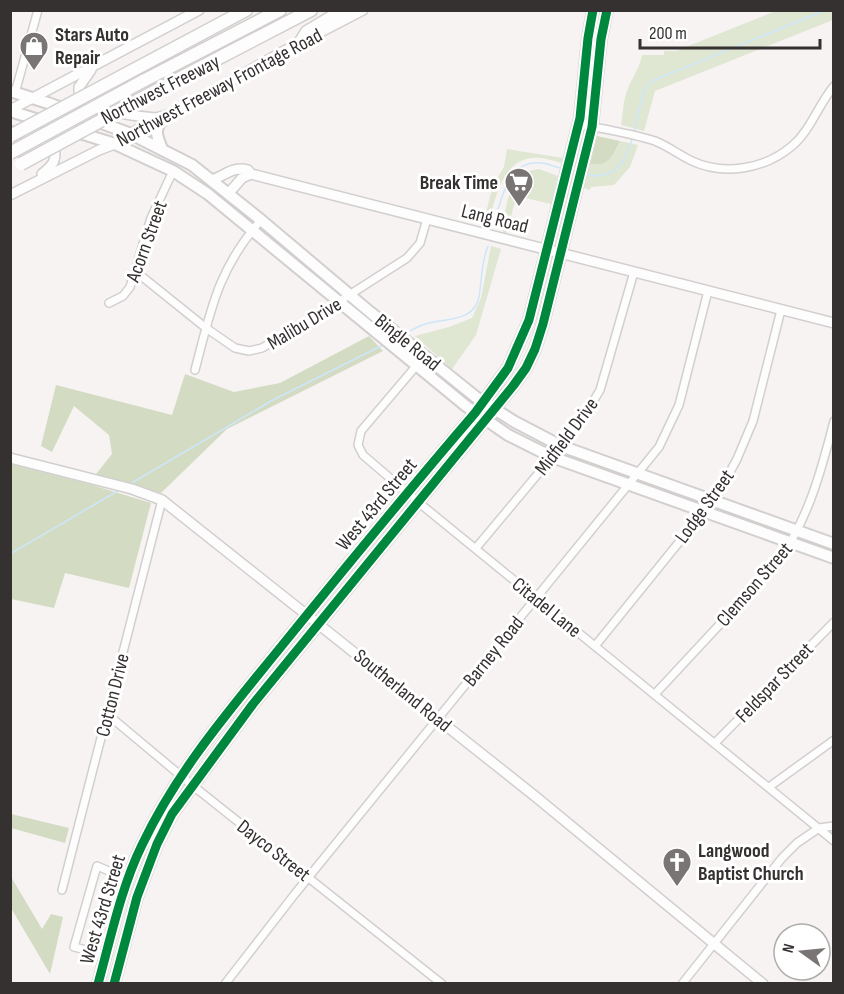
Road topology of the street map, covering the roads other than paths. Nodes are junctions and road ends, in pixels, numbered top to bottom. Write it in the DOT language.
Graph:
graph roads {
  1 [pos="38,10"];
  2 [pos="199,10"];
  3 [pos="246,10"];
  4 [pos="280,10"];
  5 [pos="311,10"];
  6 [pos="344,10"];
  7 [pos="363,10"];
  8 [pos="593,10"];
  9 [pos="607,10"];
  10 [pos="588,34"];
  11 [pos="601,39"];
  12 [pos="300,43"];
  13 [pos="98,65"];
  14 [pos="834,86"];
  15 [pos="13,92"];
  16 [pos="34,99"];
  17 [pos="10,110"];
  18 [pos="160,117"];
  19 [pos="578,124"];
  20 [pos="592,127"];
  21 [pos="10,130"];
  22 [pos="131,134"];
  23 [pos="10,136"];
  24 [pos="115,144"];
  25 [pos="162,149"];
  26 [pos="10,153"];
  27 [pos="16,166"];
  28 [pos="175,173"];
  29 [pos="251,174"];
  30 [pos="211,180"];
  31 [pos="23,188"];
  32 [pos="228,194"];
  33 [pos="10,195"];
  34 [pos="427,219"];
  35 [pos="261,220"];
  36 [pos="253,229"];
  37 [pos="546,250"];
  38 [pos="560,254"];
  39 [pos="135,271"];
  40 [pos="634,273"];
  41 [pos="708,291"];
  42 [pos="350,295"];
  43 [pos="110,303"];
  44 [pos="338,303"];
  45 [pos="782,310"];
  46 [pos="370,312"];
  47 [pos="529,320"];
  48 [pos="362,321"];
  49 [pos="834,323"];
  50 [pos="543,324"];
  51 [pos="206,328"];
  52 [pos="417,365"];
  53 [pos="195,370"];
  54 [pos="484,402"];
  55 [pos="494,409"];
  56 [pos="475,413"];
  57 [pos="486,420"];
  58 [pos="834,421"];
  59 [pos="561,446"];
  60 [pos="552,457"];
  61 [pos="10,458"];
  62 [pos="638,474"];
  63 [pos="628,485"];
  64 [pos="408,493"];
  65 [pos="162,500"];
  66 [pos="712,501"];
  67 [pos="418,502"];
  68 [pos="704,512"];
  69 [pos="798,531"];
  70 [pos="792,543"];
  71 [pos="834,544"];
  72 [pos="476,548"];
  73 [pos="358,553"];
  74 [pos="834,558"];
  75 [pos="368,562"];
  76 [pos="536,598"];
  77 [pos="308,614"];
  78 [pos="834,622"];
  79 [pos="319,623"];
  80 [pos="595,646"];
  81 [pos="655,694"];
  82 [pos="241,696"];
  83 [pos="253,704"];
  84 [pos="106,714"];
  85 [pos="438,719"];
  86 [pos="834,740"];
  87 [pos="715,743"];
  88 [pos="180,775"];
  89 [pos="192,785"];
  90 [pos="768,788"];
  91 [pos="834,826"];
  92 [pos="819,828"];
  93 [pos="834,841"];
  94 [pos="309,877"];
  95 [pos="128,879"];
  96 [pos="62,890"];
  97 [pos="123,892"];
  98 [pos="137,897"];
  99 [pos="714,943"];
  100 [pos="106,955"];
  101 [pos="98,984"];
  102 [pos="114,984"];
  103 [pos="225,984"];
  104 [pos="442,984"];
  105 [pos="682,984"];
  106 [pos="763,984"];
  1 -- 15 [label="street"];
  2 -- 13 [label="street"];
  3 -- 23 [label="highway, Northwest Freeway, bridge"];
  4 -- 26 [label="highway, bridge"];
  5 -- 27 [label="highway, Northwest Freeway, bridge"];
  6 -- 12 [label="highway"];
  7 -- 12 [label="street, Northwest Freeway Frontage Road"];
  8 -- 10 [label="main road, West 43rd Street"];
  9 -- 11 [label="main road, West 43rd Street"];
  10 -- 11 [label="main road"];
  10 -- 19 [label="main road, West 43rd Street"];
  11 -- 20 [label="main road, West 43rd Street"];
  12 -- 18 [label="street, Northwest Freeway Frontage Road"];
  13 -- 16 [label="street"];
  13 -- 18 [label="street"];
  14 -- 20 [label="street"];
  15 -- 16 [label="main road, Bingle Road"];
  16 -- 17 [label="street"];
  16 -- 22 [label="main road, Bingle Road"];
  17 -- 24 [label="main road, Bingle Road"];
  18 -- 22 [label="street, Northwest Freeway Frontage Road"];
  18 -- 25 [label="main road"];
  19 -- 20 [label="street"];
  19 -- 37 [label="main road, West 43rd Street"];
  20 -- 38 [label="main road, West 43rd Street"];
  21 -- 31 [label="street"];
  22 -- 24 [label="street, Northwest Freeway Frontage Road"];
  22 -- 25 [label="main road, Bingle Road"];
  24 -- 28 [label="main road, Bingle Road"];
  24 -- 31 [label="street, Northwest Freeway Frontage Road"];
  25 -- 30 [label="main road, Bingle Road"];
  28 -- 32 [label="main road"];
  28 -- 36 [label="main road, Bingle Road"];
  28 -- 39 [label="street, Acorn Street"];
  29 -- 30 [label="street, Lang Road"];
  29 -- 32 [label="street"];
  29 -- 34 [label="street, Lang Road"];
  30 -- 32 [label="main road, Bingle Road"];
  31 -- 33 [label="street, Northwest Freeway Frontage Road"];
  32 -- 35 [label="main road, Bingle Road"];
  34 -- 37 [label="street, Lang Road"];
  34 -- 42 [label="street, Malibu Drive"];
  35 -- 36 [label="street"];
  35 -- 42 [label="main road, Bingle Road"];
  36 -- 44 [label="main road, Bingle Road"];
  36 -- 51 [label="street"];
  37 -- 38 [label="street, Lang Road"];
  37 -- 47 [label="main road, West 43rd Street"];
  38 -- 40 [label="street, Lang Road"];
  38 -- 50 [label="main road, West 43rd Street"];
  39 -- 43 [label="street, Acorn Street"];
  39 -- 51 [label="street, Malibu Drive"];
  40 -- 41 [label="street, Lang Road"];
  40 -- 59 [label="street, Midfield Drive"];
  41 -- 45 [label="street, Lang Road"];
  41 -- 62 [label="street, Barney Road"];
  42 -- 44 [label="street, Malibu Drive"];
  42 -- 46 [label="main road, Bingle Road"];
  44 -- 48 [label="main road, Bingle Road"];
  44 -- 51 [label="street, Malibu Drive"];
  45 -- 49 [label="street, Lang Road"];
  45 -- 66 [label="street, Lodge Street"];
  46 -- 48 [label="main road"];
  46 -- 54 [label="main road, Bingle Road"];
  47 -- 50 [label="main road"];
  47 -- 54 [label="main road, West 43rd Street"];
  48 -- 52 [label="main road, Bingle Road"];
  50 -- 55 [label="main road, West 43rd Street"];
  51 -- 53 [label="street"];
  52 -- 56 [label="main road, Bingle Road"];
  52 -- 64 [label="street, Citadel Lane"];
  54 -- 55 [label="main road, Bingle Road"];
  54 -- 56 [label="main road, West 43rd Street"];
  55 -- 57 [label="main road, West 43rd Street"];
  55 -- 59 [label="main road, Bingle Road"];
  56 -- 57 [label="main road, Bingle Road"];
  56 -- 64 [label="main road, West 43rd Street"];
  57 -- 60 [label="main road, Bingle Road"];
  57 -- 67 [label="main road, West 43rd Street"];
  58 -- 69 [label="street, Clemson Street"];
  59 -- 60 [label="street, Midfield Drive"];
  59 -- 62 [label="main road, Bingle Road"];
  60 -- 63 [label="main road, Bingle Road"];
  60 -- 72 [label="street, Midfield Drive"];
  61 -- 65 [label="street, Southerland Road"];
  62 -- 63 [label="street, Barney Road"];
  62 -- 66 [label="main road, Bingle Road"];
  63 -- 68 [label="main road, Bingle Road"];
  63 -- 76 [label="street, Barney Road"];
  64 -- 67 [label="street, Citadel Lane"];
  64 -- 73 [label="main road, West 43rd Street"];
  65 -- 77 [label="street, Southerland Road"];
  65 -- 84 [label="street, Cotton Drive"];
  66 -- 68 [label="street, Lodge Street"];
  66 -- 69 [label="main road, Bingle Road"];
  67 -- 72 [label="street, Citadel Lane"];
  67 -- 75 [label="main road, West 43rd Street"];
  68 -- 70 [label="main road, Bingle Road"];
  68 -- 80 [label="street, Lodge Street"];
  69 -- 70 [label="street, Clemson Street"];
  69 -- 71 [label="main road, Bingle Road"];
  70 -- 74 [label="main road, Bingle Road"];
  70 -- 81 [label="street, Clemson Street"];
  72 -- 76 [label="street, Citadel Lane"];
  73 -- 75 [label="main road"];
  73 -- 77 [label="main road, West 43rd Street"];
  75 -- 79 [label="main road, West 43rd Street"];
  76 -- 80 [label="street, Citadel Lane"];
  76 -- 85 [label="street, Barney Road"];
  77 -- 79 [label="street, Southerland Road"];
  77 -- 82 [label="main road, West 43rd Street"];
  78 -- 87 [label="street, Feldspar Street"];
  79 -- 83 [label="main road, West 43rd Street"];
  79 -- 85 [label="street, Southerland Road"];
  80 -- 81 [label="street, Citadel Lane"];
  81 -- 87 [label="street, Citadel Lane"];
  82 -- 83 [label="main road"];
  82 -- 88 [label="main road, West 43rd Street"];
  83 -- 89 [label="main road, West 43rd Street"];
  84 -- 88 [label="street, Dayco Street"];
  84 -- 96 [label="street, Cotton Drive"];
  85 -- 94 [label="street, Barney Road"];
  85 -- 99 [label="street, Southerland Road"];
  86 -- 90 [label="street"];
  87 -- 90 [label="street, Citadel Lane"];
  88 -- 89 [label="street, Dayco Street"];
  88 -- 95 [label="main road, West 43rd Street"];
  89 -- 94 [label="street, Dayco Street"];
  89 -- 98 [label="main road, West 43rd Street"];
  90 -- 92 [label="street, Citadel Lane"];
  91 -- 92 [label="street"];
  92 -- 93 [label="street, Citadel Lane"];
  92 -- 99 [label="street"];
  94 -- 103 [label="street, Barney Road"];
  94 -- 104 [label="street, Dayco Street"];
  95 -- 97 [label="main road, West 43rd Street"];
  95 -- 100 [label="street"];
  97 -- 98 [label="main road"];
  97 -- 100 [label="main road, West 43rd Street"];
  98 -- 102 [label="main road, West 43rd Street"];
  99 -- 105 [label="street"];
  99 -- 106 [label="street, Southerland Road"];
  100 -- 101 [label="main road, West 43rd Street"];
}
